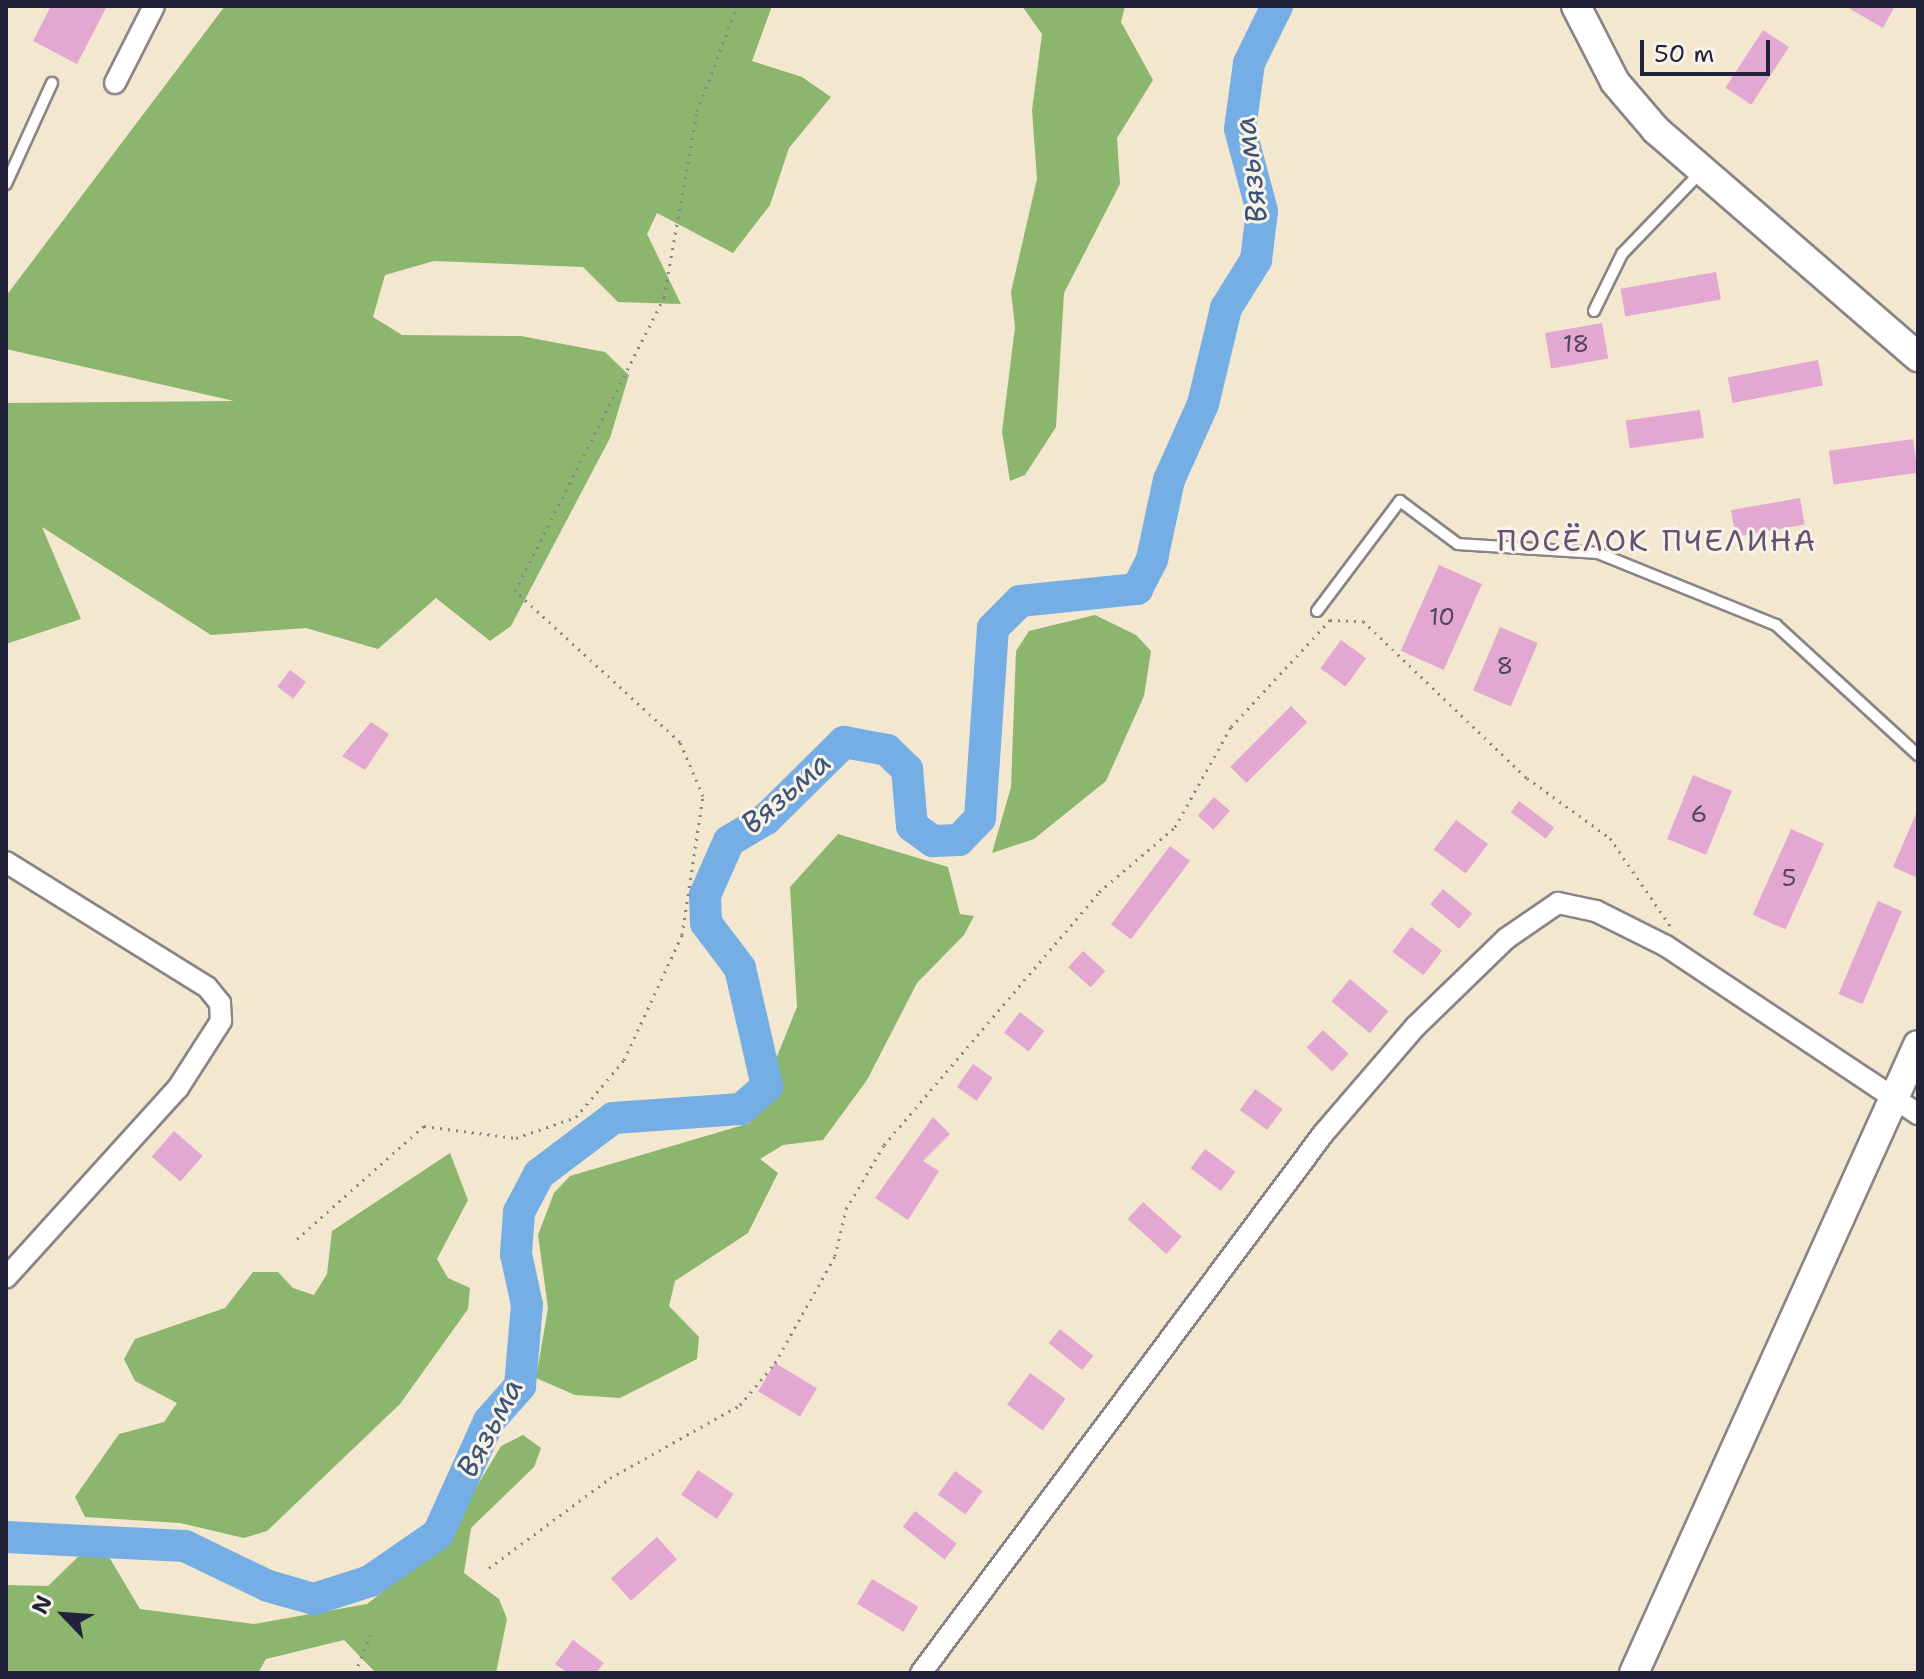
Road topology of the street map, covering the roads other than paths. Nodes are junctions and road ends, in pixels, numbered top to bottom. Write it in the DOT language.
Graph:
graph roads {
  1 [pos="154,6"];
  2 [pos="1576,6"];
  3 [pos="52,83"];
  4 [pos="115,83"];
  5 [pos="1700,173"];
  6 [pos="6,184"];
  7 [pos="1594,311"];
  8 [pos="1918,357"];
  9 [pos="1317,611"];
  10 [pos="1918,755"];
  11 [pos="6,862"];
  12 [pos="1918,1045"];
  13 [pos="1906,1107"];
  14 [pos="6,1278"];
  15 [pos="921,1673"];
  16 [pos="1634,1673"];
  1 -- 4 [label="street"];
  2 -- 5 [label="main road"];
  3 -- 6 [label="lane"];
  5 -- 7 [label="lane"];
  5 -- 8 [label="main road"];
  9 -- 10 [label="lane"];
  11 -- 14 [label="street"];
  12 -- 13 [label="main road"];
  13 -- 15 [label="street"];
  13 -- 16 [label="main road"];
}
